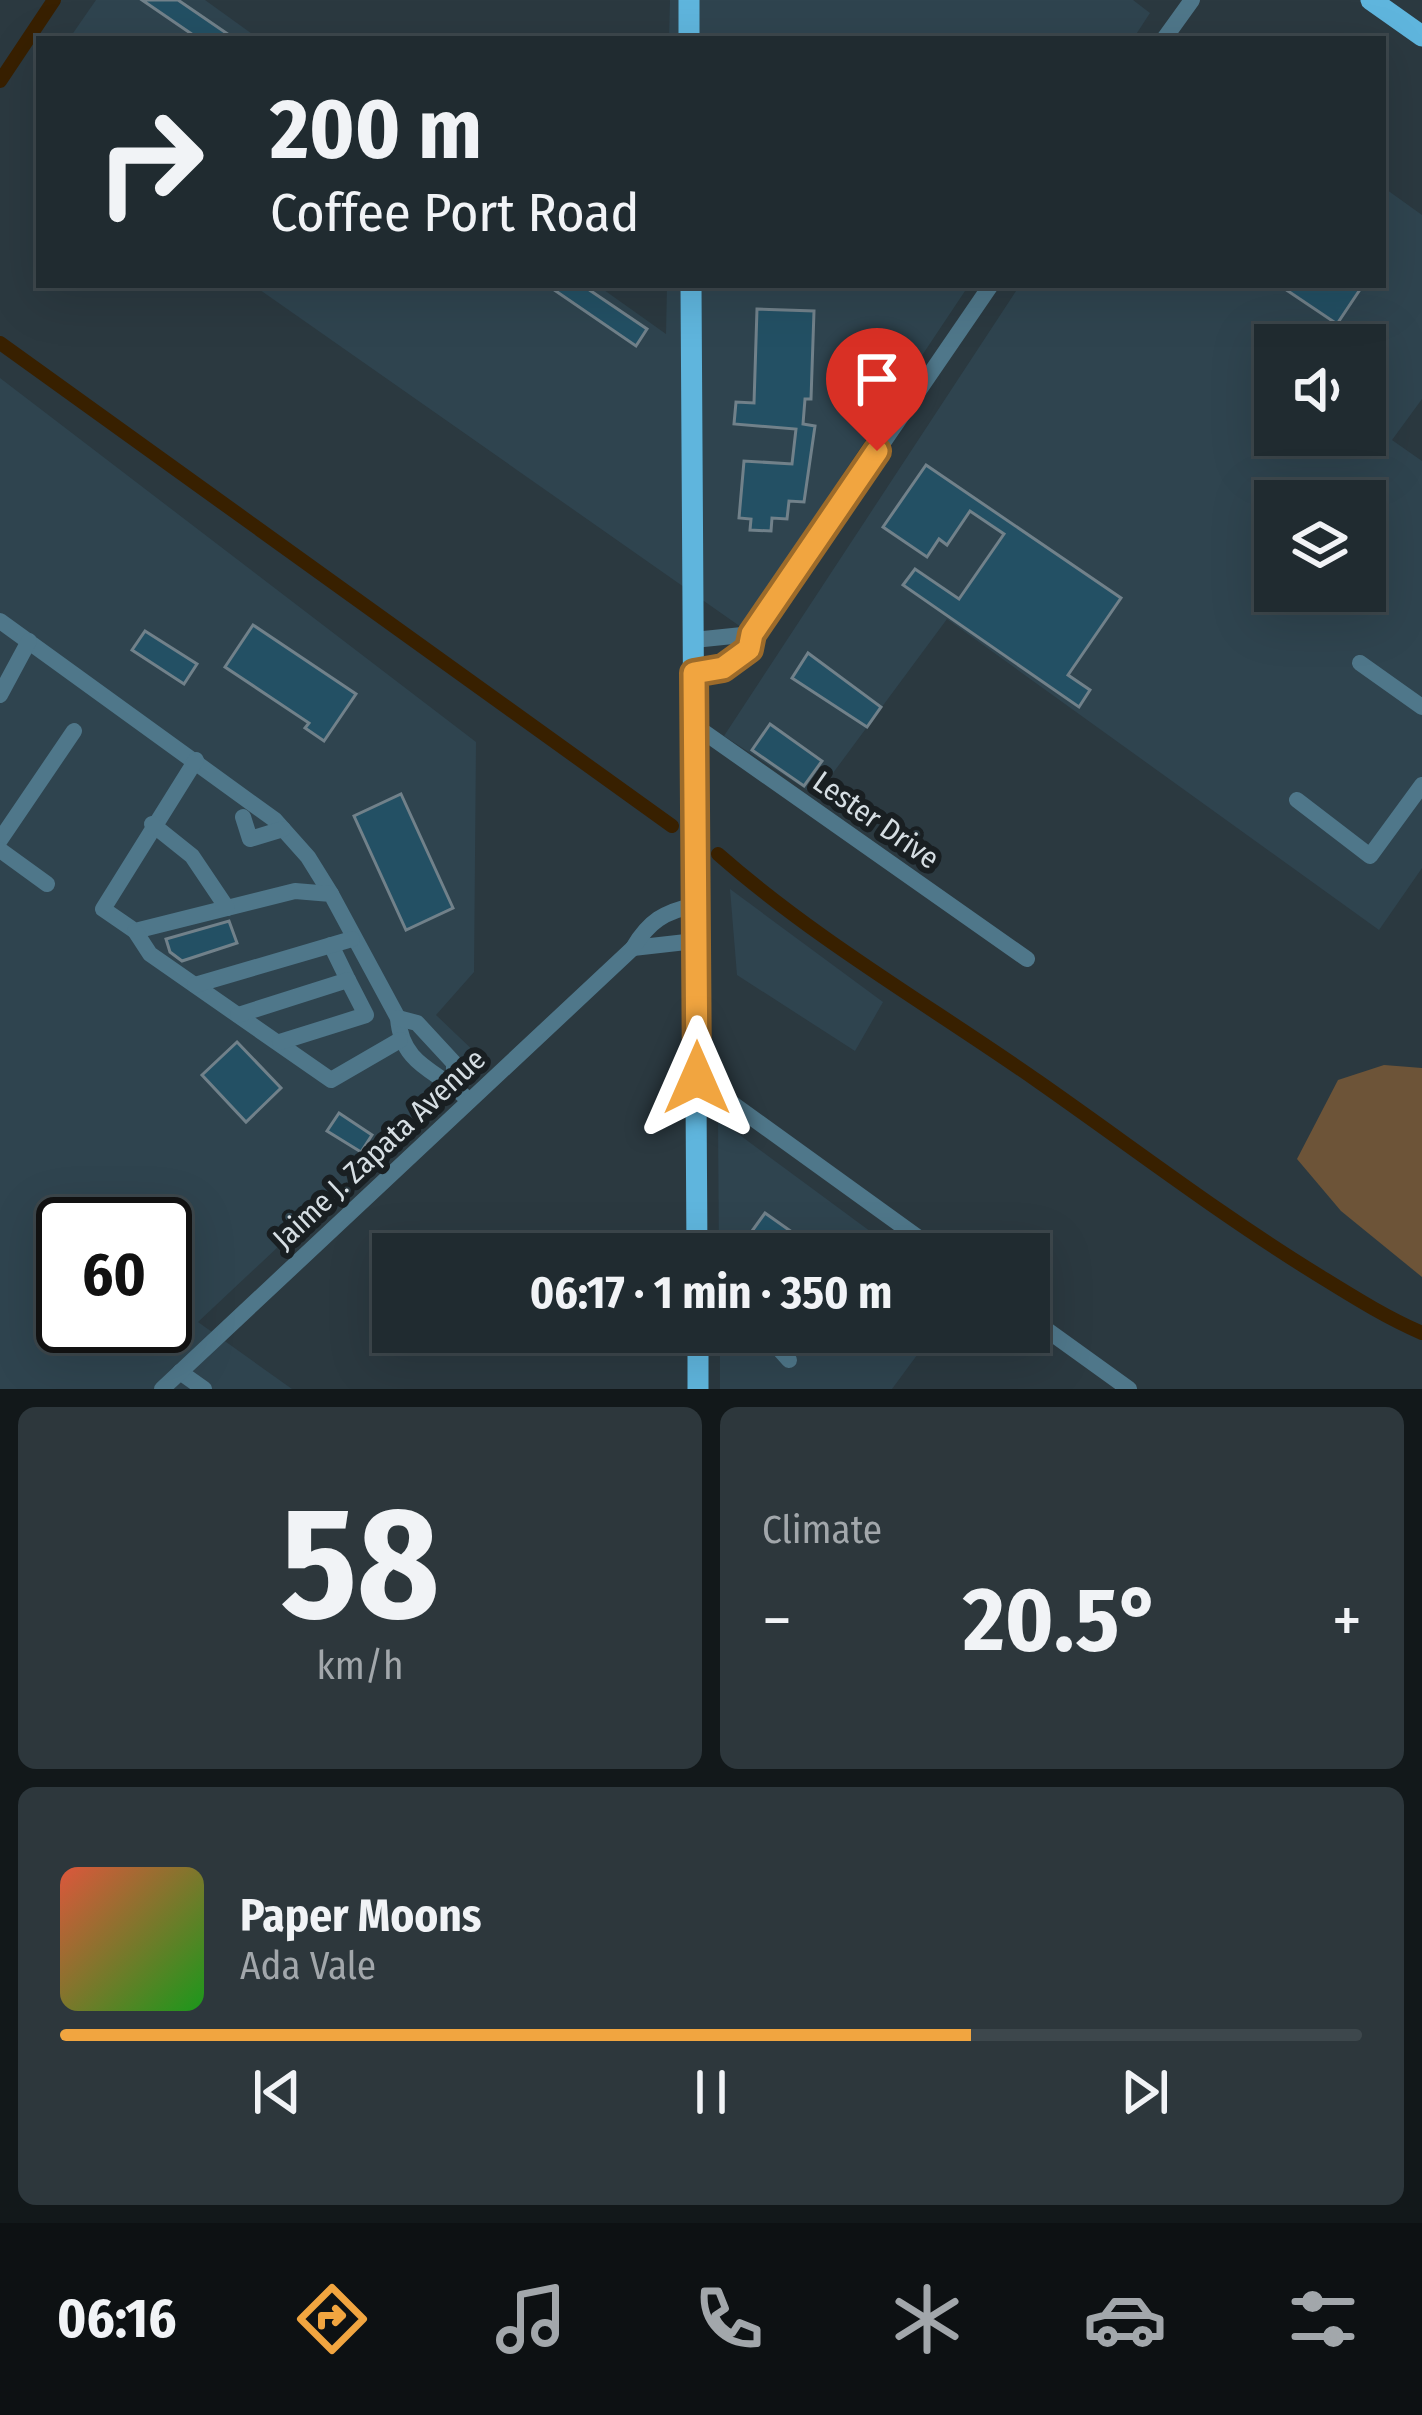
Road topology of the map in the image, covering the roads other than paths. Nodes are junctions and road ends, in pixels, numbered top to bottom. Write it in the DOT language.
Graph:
graph roads {
  1 [pos="689,0"];
  2 [pos="1192,0"];
  3 [pos="1371,0"];
  4 [pos="689,36"];
  5 [pos="1166,36"];
  6 [pos="1422,36"];
  7 [pos="691,288"];
  8 [pos="989,288"];
  9 [pos="0,621"];
  10 [pos="752,634"];
  11 [pos="694,640"];
  12 [pos="29,641"];
  13 [pos="1360,663"];
  14 [pos="694,673"];
  15 [pos="0,695"];
  16 [pos="1422,707"];
  17 [pos="694,725"];
  18 [pos="74,730"];
  19 [pos="196,760"];
  20 [pos="1422,785"];
  21 [pos="1297,800"];
  22 [pos="243,817"];
  23 [pos="152,824"];
  24 [pos="283,829"];
  25 [pos="0,840"];
  26 [pos="0,850"];
  27 [pos="47,884"];
  28 [pos="331,894"];
  29 [pos="695,905"];
  30 [pos="227,908"];
  31 [pos="135,931"];
  32 [pos="352,939"];
  33 [pos="695,941"];
  34 [pos="331,945"];
  35 [pos="633,948"];
  36 [pos="1027,958"];
  37 [pos="348,980"];
  38 [pos="195,985"];
  39 [pos="238,1015"];
  40 [pos="398,1018"];
  41 [pos="400,1040"];
  42 [pos="280,1042"];
  43 [pos="697,1078"];
  44 [pos="454,1084"];
  45 [pos="470,1101"];
  46 [pos="698,1233"];
  47 [pos="912,1233"];
  48 [pos="1050,1332"];
  49 [pos="698,1353"];
  50 [pos="783,1353"];
  51 [pos="789,1360"];
  52 [pos="180,1372"];
  53 [pos="162,1389"];
  54 [pos="204,1389"];
  55 [pos="698,1389"];
  56 [pos="1129,1389"];
  1 -- 4 [label="main road"];
  2 -- 5 [label="street"];
  3 -- 6 [label="main road"];
  7 -- 11 [label="main road"];
  8 -- 10 [label="street"];
  9 -- 12 [label="street"];
  10 -- 11 [label="street"];
  10 -- 14 [label="street"];
  11 -- 14 [label="main road"];
  12 -- 15 [label="street"];
  12 -- 19 [label="street"];
  13 -- 16 [label="street"];
  14 -- 17 [label="main road"];
  17 -- 29 [label="main road"];
  17 -- 36 [label="street, Lester Drive"];
  18 -- 25 [label="street"];
  19 -- 23 [label="street"];
  19 -- 24 [label="street"];
  20 -- 21 [label="street"];
  22 -- 24 [label="street"];
  23 -- 30 [label="street"];
  23 -- 31 [label="street"];
  24 -- 28 [label="street"];
  26 -- 27 [label="street"];
  28 -- 30 [label="street"];
  28 -- 32 [label="street"];
  29 -- 33 [label="main road"];
  29 -- 35 [label="street, Jaime J. Zapata Avenue"];
  30 -- 31 [label="street"];
  31 -- 38 [label="street"];
  32 -- 34 [label="street"];
  32 -- 40 [label="street"];
  33 -- 35 [label="street"];
  33 -- 43 [label="main road"];
  34 -- 37 [label="street"];
  34 -- 38 [label="street"];
  35 -- 45 [label="street, Jaime J. Zapata Avenue"];
  37 -- 39 [label="street"];
  37 -- 42 [label="street"];
  38 -- 39 [label="street"];
  39 -- 42 [label="street"];
  40 -- 41 [label="street"];
  40 -- 44 [label="street"];
  41 -- 42 [label="street"];
  41 -- 44 [label="street"];
  43 -- 46 [label="main road"];
  43 -- 47 [label="street"];
  44 -- 45 [label="street"];
  45 -- 52 [label="street, Jaime J. Zapata Avenue"];
  48 -- 56 [label="street"];
  49 -- 55 [label="main road"];
  50 -- 51 [label="street"];
  52 -- 53 [label="street, Jaime J. Zapata Avenue"];
  52 -- 54 [label="street"];
}
